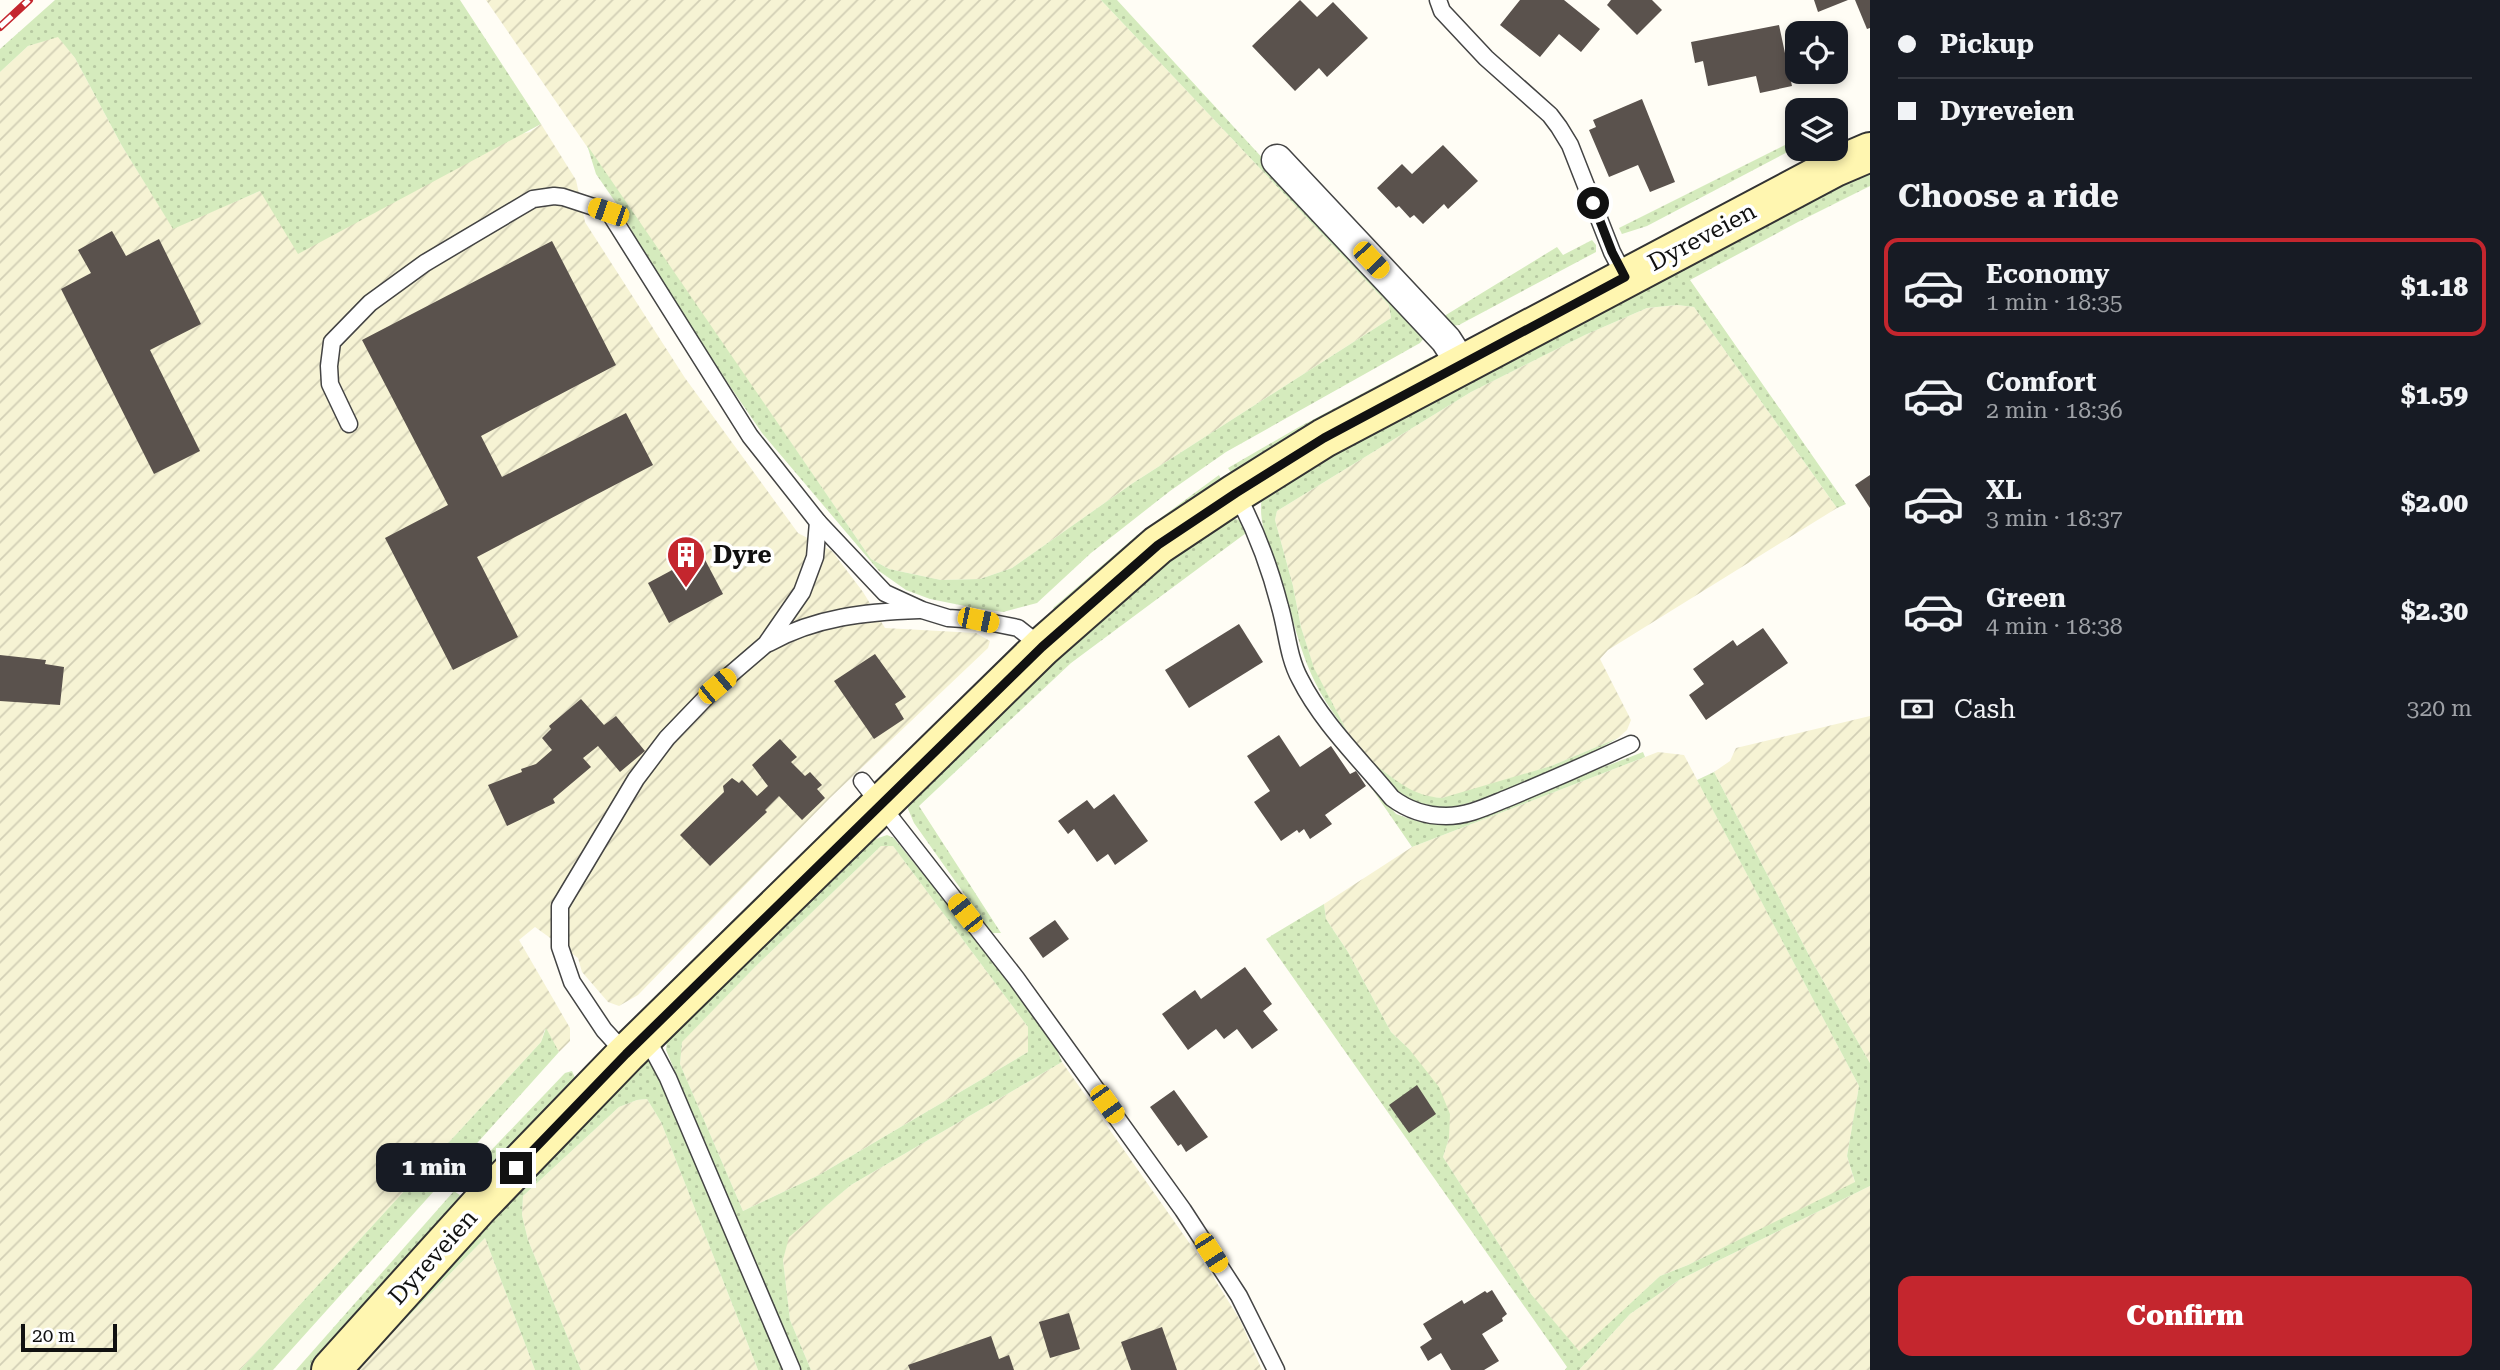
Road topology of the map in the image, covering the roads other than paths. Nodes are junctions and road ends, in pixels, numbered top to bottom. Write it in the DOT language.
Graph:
graph roads {
  1 [pos="1438,0"];
  2 [pos="1870,152"];
  3 [pos="1848,155"];
  4 [pos="1277,160"];
  5 [pos="1826,161"];
  6 [pos="1625,277"];
  7 [pos="1462,365"];
  8 [pos="349,424"];
  9 [pos="1236,493"];
  10 [pos="818,522"];
  11 [pos="922,610"];
  12 [pos="766,644"];
  13 [pos="1042,647"];
  14 [pos="1631,744"];
  15 [pos="871,793"];
  16 [pos="635,1044"];
  17 [pos="331,1370"];
  18 [pos="792,1370"];
  19 [pos="1276,1370"];
  1 -- 6 [label="lane"];
  2 -- 3 [label="main road, Dyreveien"];
  4 -- 7 [label="street"];
  5 -- 6 [label="main road, Dyreveien"];
  6 -- 7 [label="main road, Dyreveien"];
  7 -- 9 [label="main road, Dyreveien"];
  8 -- 10 [label="lane"];
  9 -- 13 [label="main road, Dyreveien"];
  9 -- 14 [label="lane"];
  10 -- 11 [label="lane"];
  10 -- 12 [label="lane"];
  11 -- 12 [label="lane"];
  11 -- 13 [label="lane"];
  12 -- 16 [label="lane"];
  13 -- 15 [label="main road, Dyreveien"];
  15 -- 16 [label="main road, Dyreveien"];
  15 -- 19 [label="lane"];
  16 -- 17 [label="main road, Dyreveien"];
  16 -- 18 [label="lane"];
}
